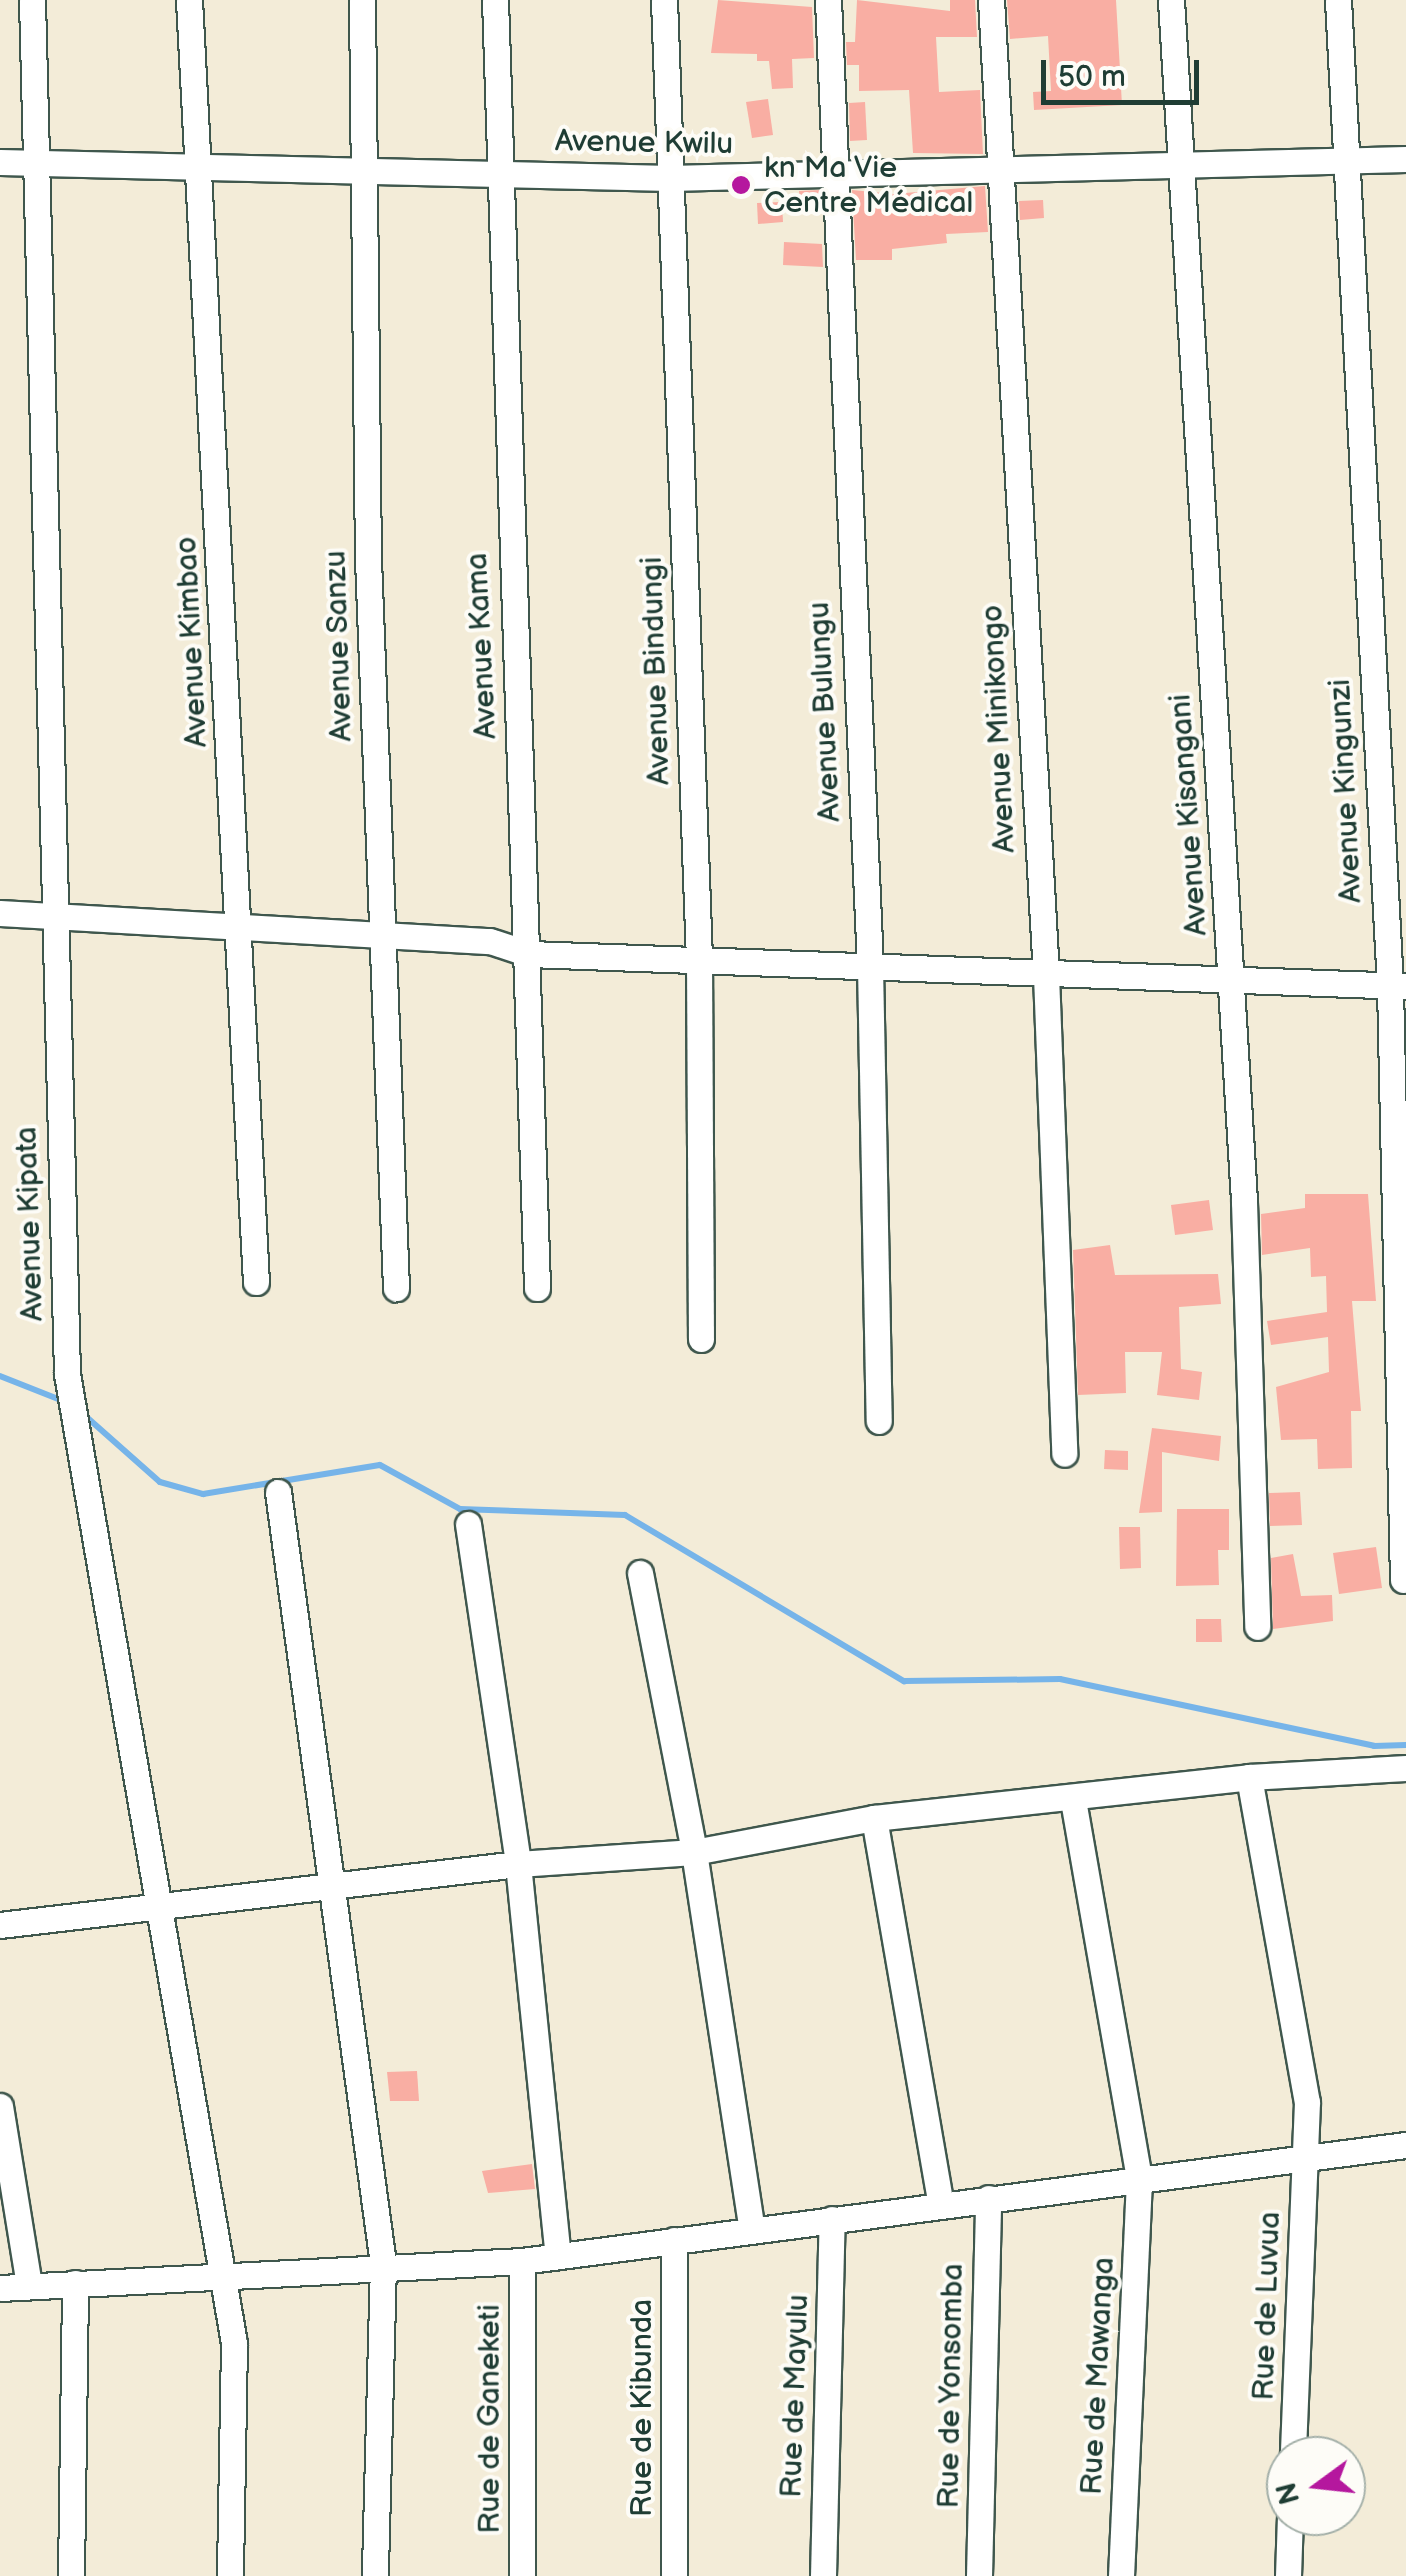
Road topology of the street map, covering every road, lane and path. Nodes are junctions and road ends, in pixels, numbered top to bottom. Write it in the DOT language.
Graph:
graph roads {
  1 [pos="32,0"];
  2 [pos="189,0"];
  3 [pos="362,0"];
  4 [pos="495,0"];
  5 [pos="664,0"];
  6 [pos="828,0"];
  7 [pos="990,0"];
  8 [pos="1172,0"];
  9 [pos="1338,0"];
  10 [pos="1406,160"];
  11 [pos="1342,161"];
  12 [pos="0,162"];
  13 [pos="34,163"];
  14 [pos="195,163"];
  15 [pos="1179,163"];
  16 [pos="364,166"];
  17 [pos="998,170"];
  18 [pos="498,172"];
  19 [pos="832,175"];
  20 [pos="670,178"];
  21 [pos="0,914"];
  22 [pos="54,920"];
  23 [pos="240,926"];
  24 [pos="384,937"];
  25 [pos="529,954"];
  26 [pos="699,959"];
  27 [pos="870,966"];
  28 [pos="1046,976"];
  29 [pos="1232,983"];
  30 [pos="1398,986"];
  31 [pos="256,1282"];
  32 [pos="396,1288"];
  33 [pos="537,1288"];
  34 [pos="701,1339"];
  35 [pos="879,1421"];
  36 [pos="1064,1454"];
  37 [pos="278,1492"];
  38 [pos="468,1524"];
  39 [pos="640,1573"];
  40 [pos="1403,1580"];
  41 [pos="1257,1627"];
  42 [pos="1406,1768"];
  43 [pos="1249,1777"];
  44 [pos="1072,1800"];
  45 [pos="874,1818"];
  46 [pos="694,1852"];
  47 [pos="518,1864"];
  48 [pos="331,1889"];
  49 [pos="157,1908"];
  50 [pos="0,1924"];
  51 [pos="0,2106"];
  52 [pos="1406,2145"];
  53 [pos="1306,2158"];
  54 [pos="1139,2180"];
  55 [pos="988,2198"];
  56 [pos="940,2202"];
  57 [pos="832,2219"];
  58 [pos="751,2226"];
  59 [pos="674,2240"];
  60 [pos="558,2256"];
  61 [pos="522,2261"];
  62 [pos="383,2264"];
  63 [pos="219,2275"];
  64 [pos="74,2283"];
  65 [pos="29,2285"];
  66 [pos="0,2288"];
  67 [pos="1294,2436"];
  68 [pos="1289,2536"];
  69 [pos="71,2576"];
  70 [pos="230,2576"];
  71 [pos="375,2576"];
  72 [pos="522,2576"];
  73 [pos="674,2576"];
  74 [pos="823,2576"];
  75 [pos="979,2576"];
  76 [pos="1121,2576"];
  77 [pos="1288,2576"];
  1 -- 13 [label="street, Avenue Kipata"];
  2 -- 14 [label="street, Avenue Kimbao"];
  3 -- 16 [label="street, Avenue Sanzu"];
  4 -- 18 [label="street, Avenue Kama"];
  5 -- 20 [label="street, Avenue Bindungi"];
  6 -- 19 [label="street, Avenue Bulungu"];
  7 -- 17 [label="street, Avenue Minikongo"];
  8 -- 15 [label="street, Avenue Kisangani"];
  9 -- 11 [label="street, Avenue Kingunzi"];
  10 -- 11 [label="street, Avenue Kwilu"];
  11 -- 15 [label="street, Avenue Kwilu"];
  11 -- 30 [label="street, Avenue Kingunzi"];
  12 -- 13 [label="street, Avenue Kwilu"];
  13 -- 14 [label="street, Avenue Kwilu"];
  13 -- 22 [label="street, Avenue Kipata"];
  14 -- 16 [label="street, Avenue Kwilu"];
  14 -- 23 [label="street, Avenue Kimbao"];
  15 -- 17 [label="street, Avenue Kwilu"];
  15 -- 29 [label="street, Avenue Kisangani"];
  16 -- 18 [label="street, Avenue Kwilu"];
  16 -- 24 [label="street, Avenue Sanzu"];
  17 -- 19 [label="street, Avenue Kwilu"];
  17 -- 28 [label="street, Avenue Minikongo"];
  18 -- 20 [label="street, Avenue Kwilu"];
  18 -- 25 [label="street, Avenue Kama"];
  19 -- 20 [label="street, Avenue Kwilu"];
  19 -- 27 [label="street, Avenue Bulungu"];
  20 -- 26 [label="street, Avenue Bindungi"];
  21 -- 22 [label="street"];
  22 -- 23 [label="street"];
  22 -- 49 [label="street, Avenue Kipata"];
  23 -- 24 [label="street"];
  23 -- 31 [label="street, Avenue Kimbao"];
  24 -- 25 [label="street"];
  24 -- 32 [label="street, Avenue Sanzu"];
  25 -- 26 [label="street"];
  25 -- 33 [label="street, Avenue Kama"];
  26 -- 27 [label="street"];
  26 -- 34 [label="street, Avenue Bindungi"];
  27 -- 28 [label="street"];
  27 -- 35 [label="street, Avenue Bulungu"];
  28 -- 29 [label="street"];
  28 -- 36 [label="street, Avenue Minikongo"];
  29 -- 30 [label="street"];
  29 -- 41 [label="street, Avenue Kisangani"];
  30 -- 40 [label="street, Avenue Kingunzi"];
  37 -- 48 [label="street"];
  38 -- 47 [label="street"];
  39 -- 46 [label="street"];
  42 -- 43 [label="street"];
  43 -- 44 [label="street"];
  43 -- 53 [label="street, Rue de Luvua"];
  44 -- 45 [label="street"];
  44 -- 54 [label="street, Rue de Mawanga"];
  45 -- 46 [label="street"];
  45 -- 56 [label="street"];
  46 -- 47 [label="street"];
  46 -- 58 [label="street"];
  47 -- 48 [label="street"];
  47 -- 60 [label="street"];
  48 -- 49 [label="street"];
  48 -- 62 [label="street"];
  49 -- 50 [label="street"];
  49 -- 63 [label="street, Avenue Kipata"];
  51 -- 65 [label="street"];
  52 -- 53 [label="street"];
  53 -- 54 [label="street"];
  53 -- 67 [label="street, Rue de Luvua"];
  54 -- 55 [label="street"];
  54 -- 76 [label="street, Rue de Mawanga"];
  55 -- 56 [label="street"];
  55 -- 75 [label="street, Rue de Yonsomba"];
  56 -- 57 [label="street"];
  57 -- 58 [label="street"];
  57 -- 74 [label="street, Rue de Mayulu"];
  58 -- 59 [label="street"];
  59 -- 60 [label="street"];
  59 -- 73 [label="street, Rue de Kibunda"];
  60 -- 61 [label="street"];
  61 -- 62 [label="street"];
  61 -- 72 [label="street, Rue de Ganeketi"];
  62 -- 63 [label="street"];
  62 -- 71 [label="street"];
  63 -- 64 [label="street"];
  63 -- 70 [label="street, Avenue Kipata"];
  64 -- 65 [label="street"];
  64 -- 69 [label="street"];
  65 -- 66 [label="street"];
  68 -- 77 [label="street"];
}
